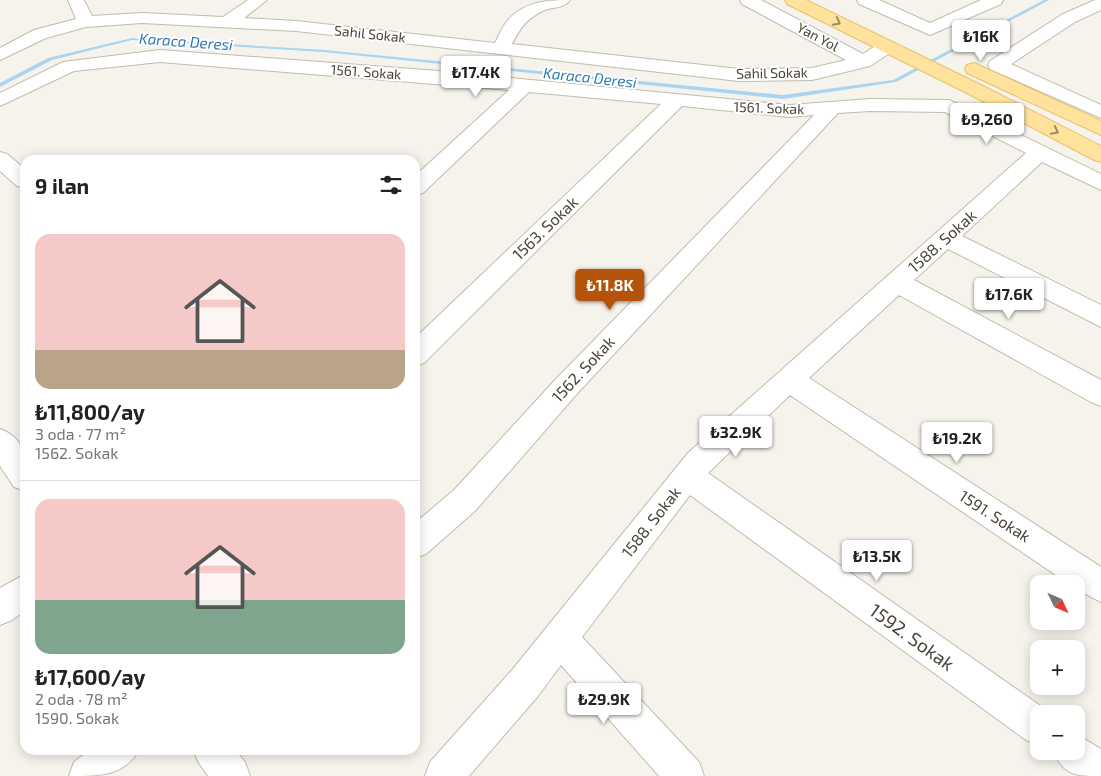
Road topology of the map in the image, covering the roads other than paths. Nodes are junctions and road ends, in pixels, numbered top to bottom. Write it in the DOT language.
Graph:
graph roads {
  1 [pos="76,0"];
  2 [pos="259,0"];
  3 [pos="562,0"];
  4 [pos="748,0"];
  5 [pos="793,0"];
  6 [pos="865,0"];
  7 [pos="995,0"];
  8 [pos="1101,4"];
  9 [pos="848,8"];
  10 [pos="229,21"];
  11 [pos="86,22"];
  12 [pos="930,42"];
  13 [pos="887,47"];
  14 [pos="501,48"];
  15 [pos="0,55"];
  16 [pos="863,62"];
  17 [pos="960,69"];
  18 [pos="524,86"];
  19 [pos="976,90"];
  20 [pos="0,100"];
  21 [pos="676,101"];
  22 [pos="949,106"];
  23 [pos="832,108"];
  24 [pos="1101,112"];
  25 [pos="1101,129"];
  26 [pos="1040,152"];
  27 [pos="1101,156"];
  28 [pos="0,160"];
  29 [pos="20,177"];
  30 [pos="420,183"];
  31 [pos="1101,183"];
  32 [pos="946,238"];
  33 [pos="897,282"];
  34 [pos="1101,317"];
  35 [pos="420,350"];
  36 [pos="789,380"];
  37 [pos="1101,394"];
  38 [pos="0,442"];
  39 [pos="20,470"];
  40 [pos="688,476"];
  41 [pos="420,539"];
  42 [pos="1101,586"];
  43 [pos="20,594"];
  44 [pos="0,608"];
  45 [pos="560,639"];
  46 [pos="1030,721"];
  47 [pos="114,755"];
  48 [pos="216,755"];
  49 [pos="1084,760"];
  50 [pos="1101,772"];
  51 [pos="88,776"];
  52 [pos="231,776"];
  53 [pos="444,776"];
  54 [pos="686,776"];
  1 -- 11 [label="street"];
  2 -- 10 [label="street"];
  3 -- 14 [label="street"];
  4 -- 16 [label="street, Yan Yol"];
  5 -- 13 [label="main road, one-way"];
  6 -- 12 [label="street"];
  7 -- 12 [label="street"];
  8 -- 24 [label="street"];
  9 -- 12 [label="main road"];
  10 -- 11 [label="street, Sahil Sokak"];
  10 -- 14 [label="street, Sahil Sokak"];
  11 -- 15 [label="street, Sahil Sokak"];
  13 -- 16 [label="street"];
  13 -- 17 [label="main road"];
  14 -- 16 [label="street, Sahil Sokak"];
  17 -- 19 [label="main road"];
  17 -- 25 [label="main road"];
  18 -- 20 [label="street, 1561. Sokak"];
  18 -- 21 [label="street, 1561. Sokak"];
  18 -- 30 [label="street"];
  19 -- 22 [label="street"];
  19 -- 27 [label="main road, one-way"];
  21 -- 23 [label="street, 1561. Sokak"];
  21 -- 35 [label="street, 1563. Sokak"];
  22 -- 23 [label="street, 1561. Sokak"];
  22 -- 26 [label="street"];
  23 -- 41 [label="street, 1562. Sokak"];
  26 -- 31 [label="street"];
  26 -- 32 [label="street, 1588. Sokak"];
  28 -- 29 [label="street"];
  32 -- 33 [label="street, 1588. Sokak"];
  32 -- 34 [label="street"];
  33 -- 36 [label="street, 1588. Sokak"];
  33 -- 37 [label="street"];
  36 -- 40 [label="street, 1588. Sokak"];
  36 -- 42 [label="street, 1591. Sokak"];
  38 -- 39 [label="street"];
  40 -- 45 [label="street, 1588. Sokak"];
  40 -- 46 [label="street, 1592. Sokak"];
  43 -- 44 [label="street"];
  45 -- 53 [label="street, 1588. Sokak"];
  45 -- 54 [label="street"];
  47 -- 51 [label="street"];
  48 -- 52 [label="street"];
  49 -- 50 [label="street"];
}
